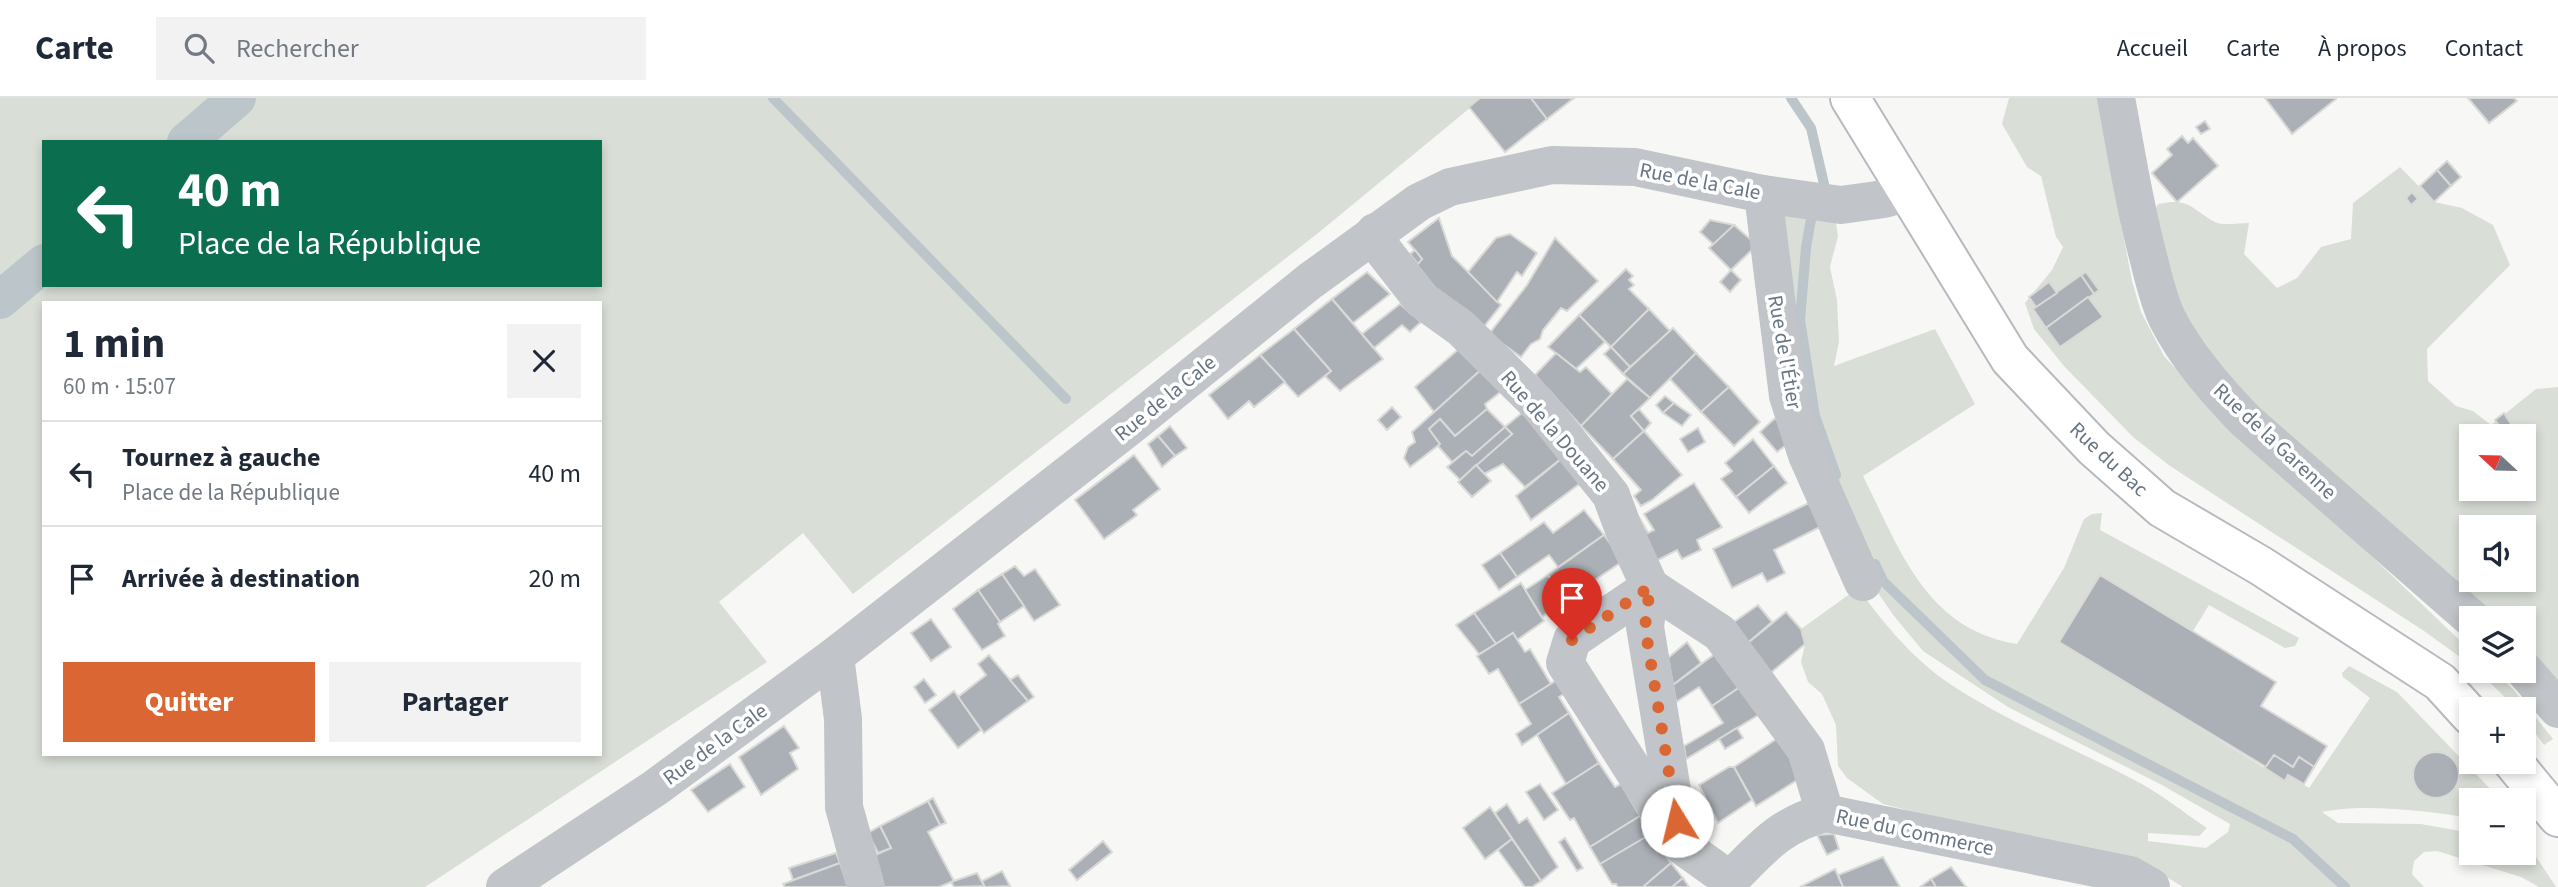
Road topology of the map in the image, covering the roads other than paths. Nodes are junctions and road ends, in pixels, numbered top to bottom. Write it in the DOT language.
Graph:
graph roads {
  1 [pos="1850,98"];
  2 [pos="2116,98"];
  3 [pos="1909,192"];
  4 [pos="1774,195"];
  5 [pos="1375,232"];
  6 [pos="1863,582"];
  7 [pos="1650,587"];
  8 [pos="2459,607"];
  9 [pos="835,656"];
  10 [pos="2535,683"];
  11 [pos="2459,703"];
  12 [pos="2558,709"];
  13 [pos="2523,774"];
  14 [pos="1825,813"];
  15 [pos="2558,817"];
  16 [pos="1681,845"];
  17 [pos="2140,881"];
  18 [pos="1729,884"];
  19 [pos="505,887"];
  20 [pos="866,887"];
  1 -- 3 [label="main road, Rue du Bac"];
  2 -- 8 [label="street, Rue de la Garenne"];
  3 -- 4 [label="street, Rue de la Cale"];
  3 -- 11 [label="main road, Rue du Bac"];
  4 -- 5 [label="street, Rue de la Cale"];
  4 -- 6 [label="street, Rue de l'Étier"];
  5 -- 7 [label="street, Rue de la Douane"];
  5 -- 9 [label="street, Rue de la Cale"];
  7 -- 14 [label="street"];
  7 -- 16 [label="street"];
  7 -- 16 [label="street"];
  9 -- 19 [label="street, Rue de la Cale"];
  9 -- 20 [label="street"];
  10 -- 12 [label="street"];
  13 -- 15 [label="main road"];
  14 -- 17 [label="street, Rue du Commerce"];
  14 -- 18 [label="street, Rue du Commerce"];
  16 -- 18 [label="street"];
}
